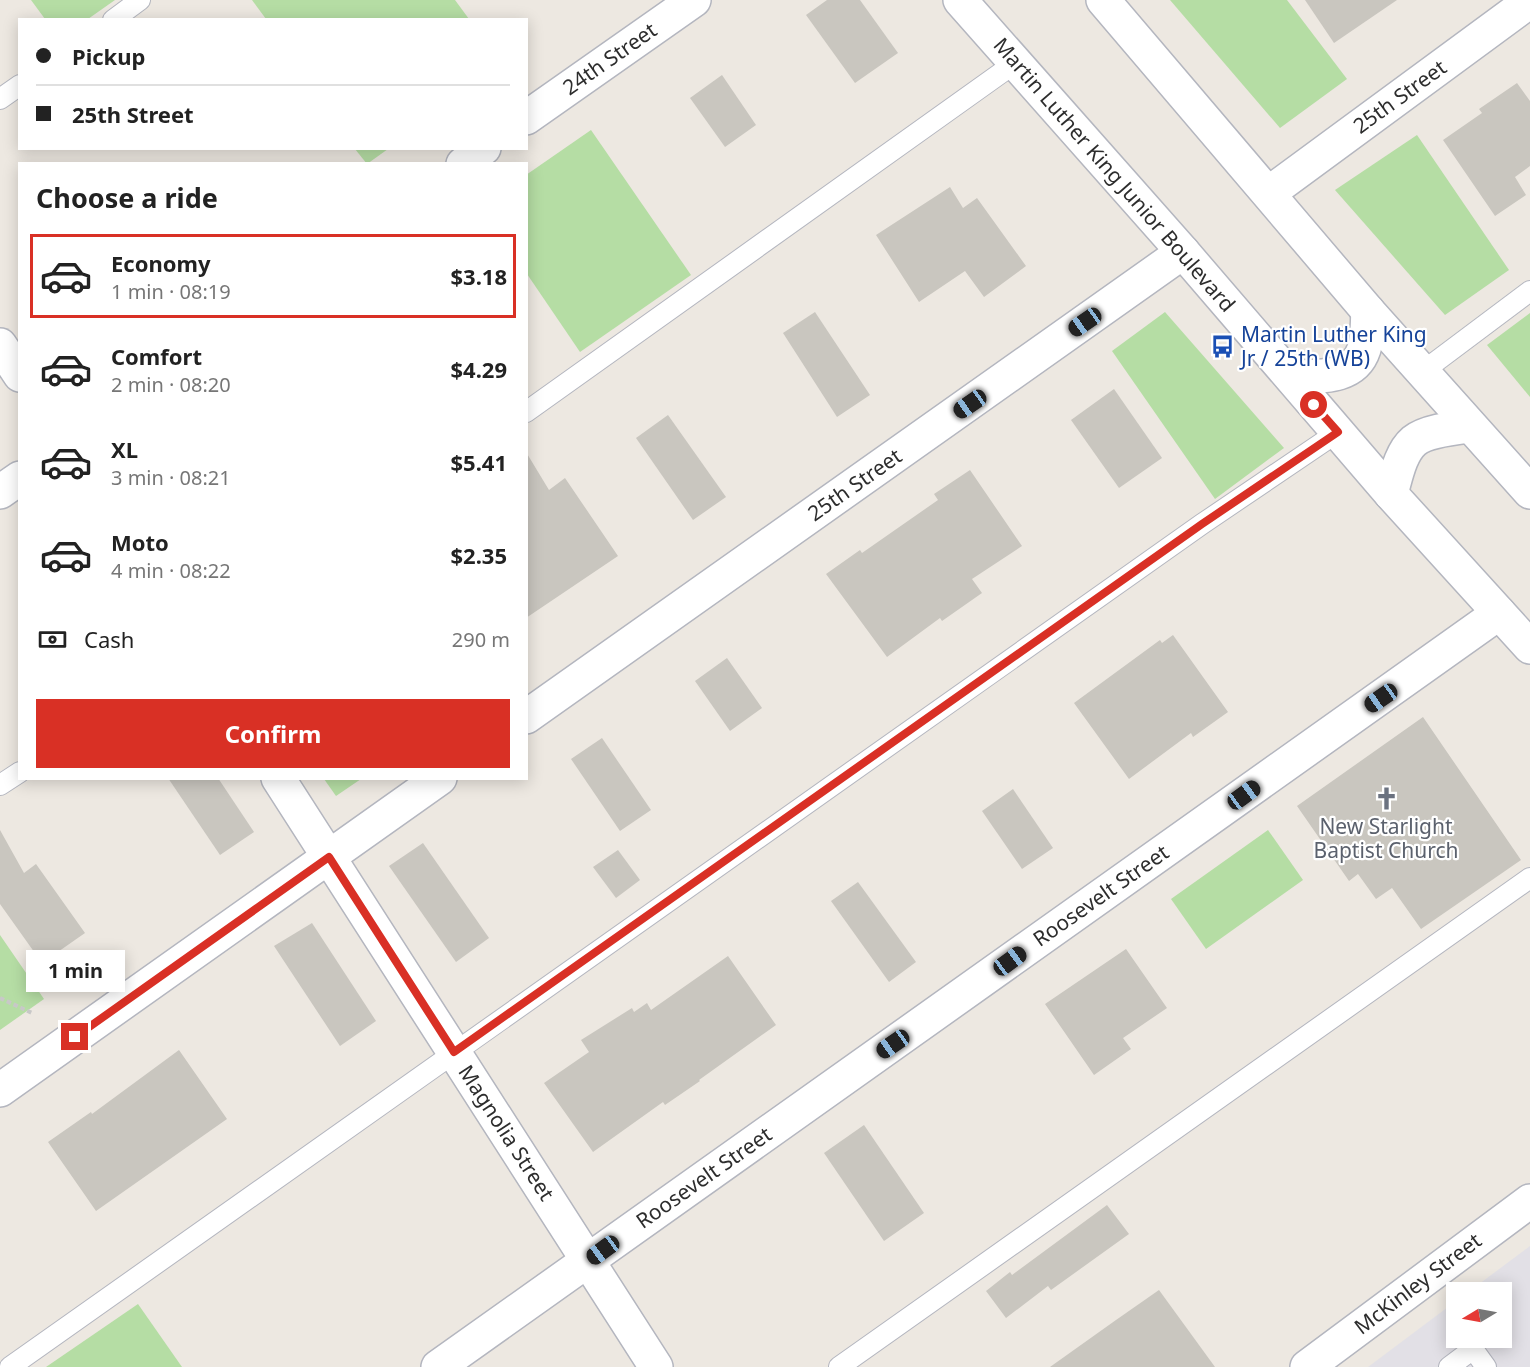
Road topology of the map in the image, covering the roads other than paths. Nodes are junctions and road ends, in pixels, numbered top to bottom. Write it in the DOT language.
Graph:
graph roads {
  1 [pos="141,0"];
  2 [pos="694,0"];
  3 [pos="960,0"];
  4 [pos="1103,0"];
  5 [pos="1530,1"];
  6 [pos="116,18"];
  7 [pos="1015,63"];
  8 [pos="18,86"];
  9 [pos="0,99"];
  10 [pos="528,117"];
  11 [pos="481,150"];
  12 [pos="466,162"];
  13 [pos="1269,193"];
  14 [pos="1183,252"];
  15 [pos="1530,291"];
  16 [pos="1368,311"];
  17 [pos="0,345"];
  18 [pos="18,372"];
  19 [pos="1422,372"];
  20 [pos="1291,377"];
  21 [pos="528,411"];
  22 [pos="1470,426"];
  23 [pos="1338,432"];
  24 [pos="18,479"];
  25 [pos="0,492"];
  26 [pos="1530,492"];
  27 [pos="1391,494"];
  28 [pos="1499,614"];
  29 [pos="1530,647"];
  30 [pos="528,716"];
  31 [pos="18,773"];
  32 [pos="279,780"];
  33 [pos="437,780"];
  34 [pos="0,785"];
  35 [pos="329,857"];
  36 [pos="1530,878"];
  37 [pos="454,1052"];
  38 [pos="0,1090"];
  39 [pos="1530,1201"];
  40 [pos="588,1261"];
  41 [pos="10,1367"];
  42 [pos="438,1367"];
  43 [pos="656,1367"];
  44 [pos="839,1367"];
  45 [pos="1307,1367"];
  46 [pos="1449,1367"];
  47 [pos="1486,1367"];
  1 -- 6 [label="lane"];
  2 -- 10 [label="street, 24th Street"];
  3 -- 7 [label="street, Martin Luther King Junior Boulevard"];
  4 -- 13 [label="street"];
  5 -- 13 [label="street, 25th Street"];
  7 -- 14 [label="street, Martin Luther King Junior Boulevard"];
  7 -- 21 [label="lane"];
  8 -- 9 [label="lane"];
  11 -- 12 [label="street"];
  13 -- 16 [label="street"];
  14 -- 20 [label="street, Martin Luther King Junior Boulevard"];
  14 -- 30 [label="street, 25th Street"];
  15 -- 19 [label="lane"];
  16 -- 19 [label="street"];
  16 -- 20 [label="street"];
  17 -- 18 [label="street"];
  19 -- 22 [label="street"];
  20 -- 23 [label="street, Martin Luther King Junior Boulevard"];
  22 -- 26 [label="street"];
  22 -- 27 [label="street"];
  23 -- 27 [label="street, Martin Luther King Junior Boulevard"];
  23 -- 37 [label="lane"];
  24 -- 25 [label="street"];
  27 -- 28 [label="street, Martin Luther King Junior Boulevard"];
  28 -- 29 [label="street, Martin Luther King Junior Boulevard"];
  28 -- 40 [label="street, Roosevelt Street"];
  31 -- 34 [label="lane"];
  32 -- 35 [label="street, Magnolia Street"];
  33 -- 35 [label="street"];
  35 -- 37 [label="street, Magnolia Street"];
  35 -- 38 [label="street"];
  36 -- 44 [label="lane"];
  37 -- 40 [label="street, Magnolia Street"];
  37 -- 41 [label="lane"];
  39 -- 45 [label="street, McKinley Street"];
  40 -- 42 [label="street, Roosevelt Street"];
  40 -- 43 [label="street, Magnolia Street"];
  46 -- 47 [label="lane"];
}
